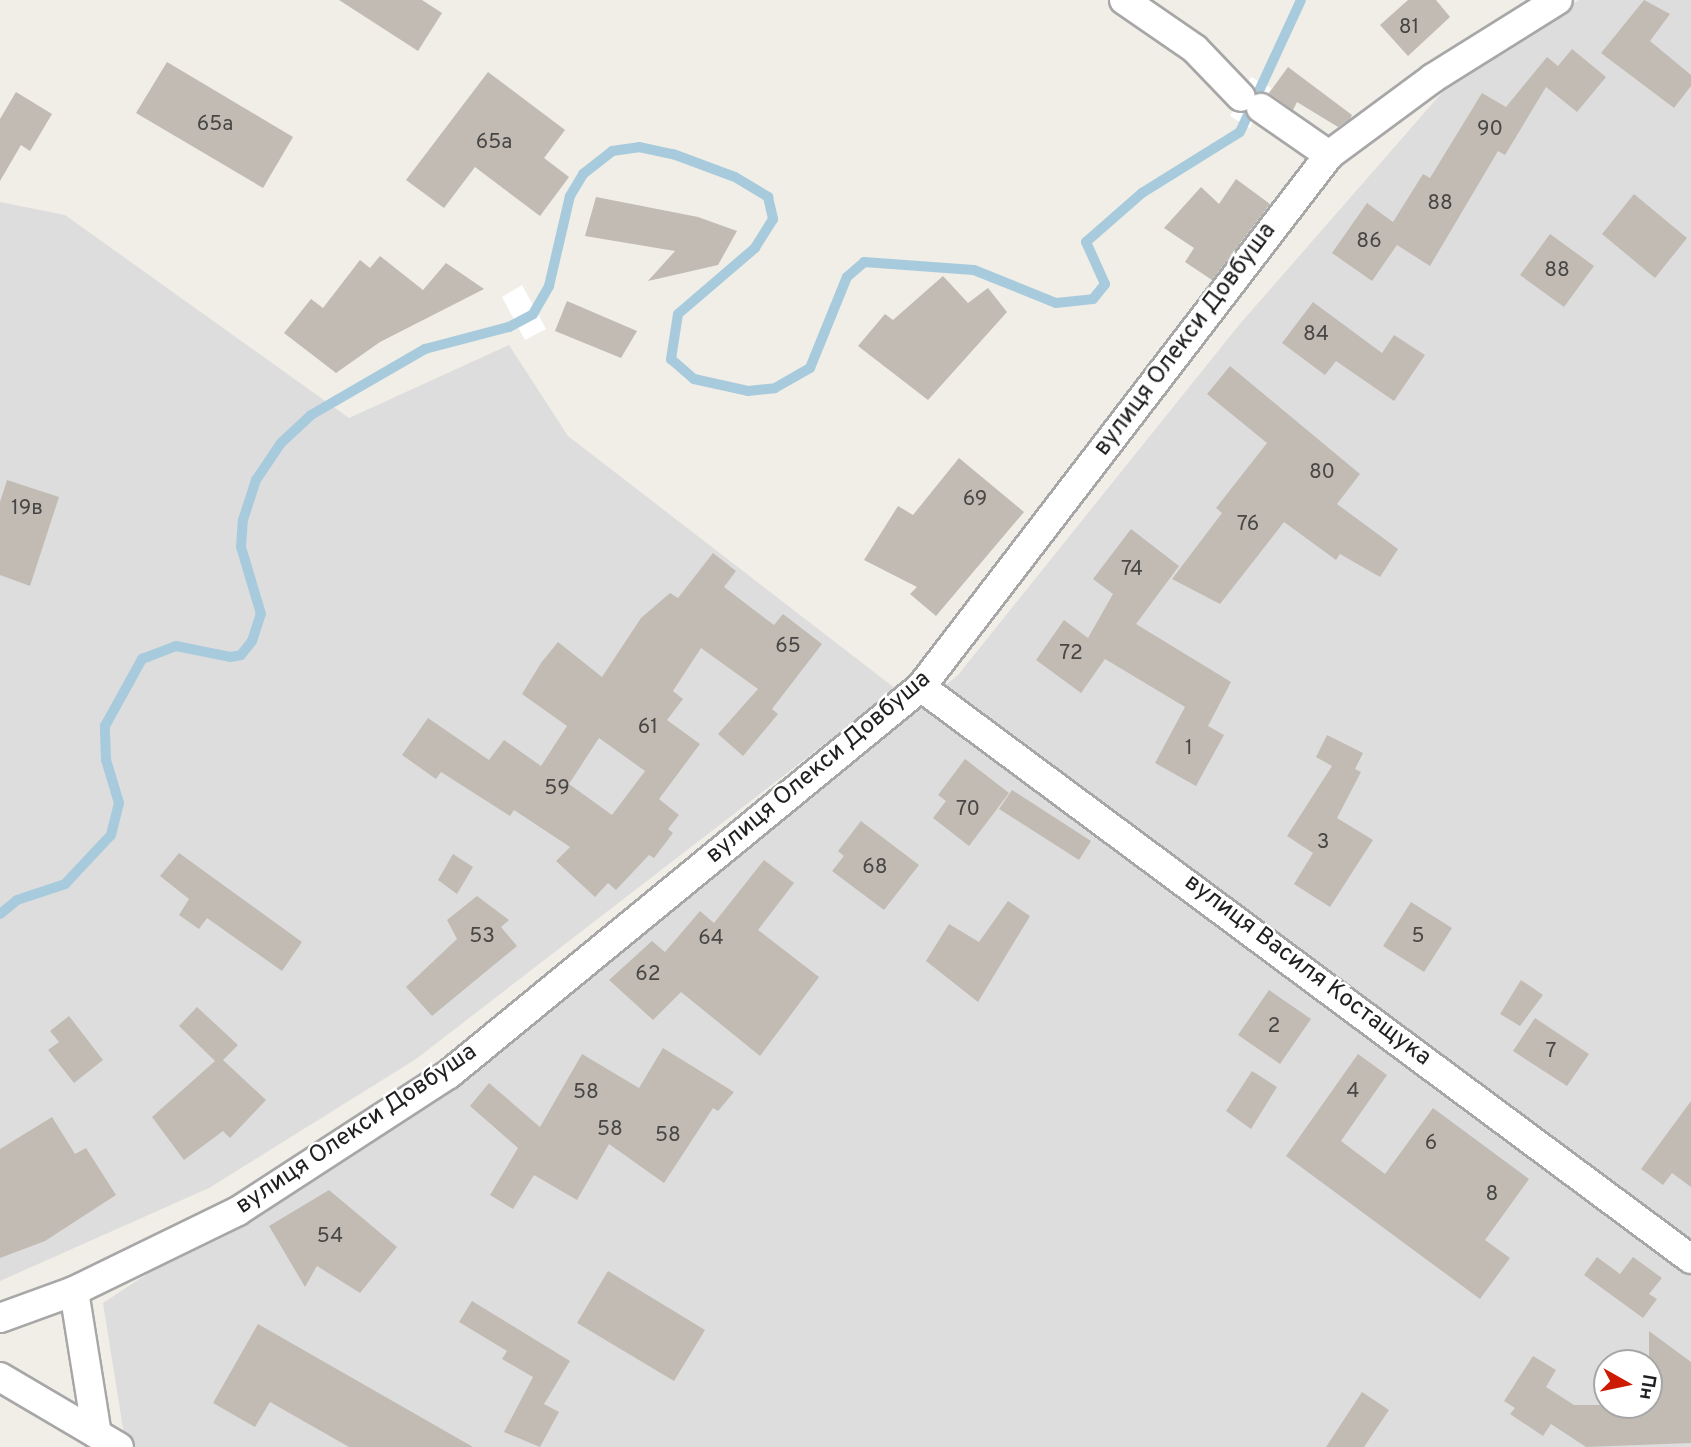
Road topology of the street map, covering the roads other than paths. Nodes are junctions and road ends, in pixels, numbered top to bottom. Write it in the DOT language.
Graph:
graph roads {
  1 [pos="1124,0"];
  2 [pos="1558,0"];
  3 [pos="1329,155"];
  4 [pos="921,687"];
  5 [pos="1691,1259"];
  6 [pos="74,1291"];
  7 [pos="0,1318"];
  8 [pos="0,1377"];
  9 [pos="108,1441"];
  1 -- 3 [label="street"];
  2 -- 3 [label="street, вулиця Олекси Довбуша"];
  3 -- 4 [label="street, вулиця Олекси Довбуша"];
  4 -- 5 [label="street, вулиця Василя Костащука"];
  4 -- 6 [label="street, вулиця Олекси Довбуша"];
  6 -- 7 [label="street, вулиця Олекси Довбуша"];
  6 -- 9 [label="street"];
  8 -- 9 [label="street"];
}
